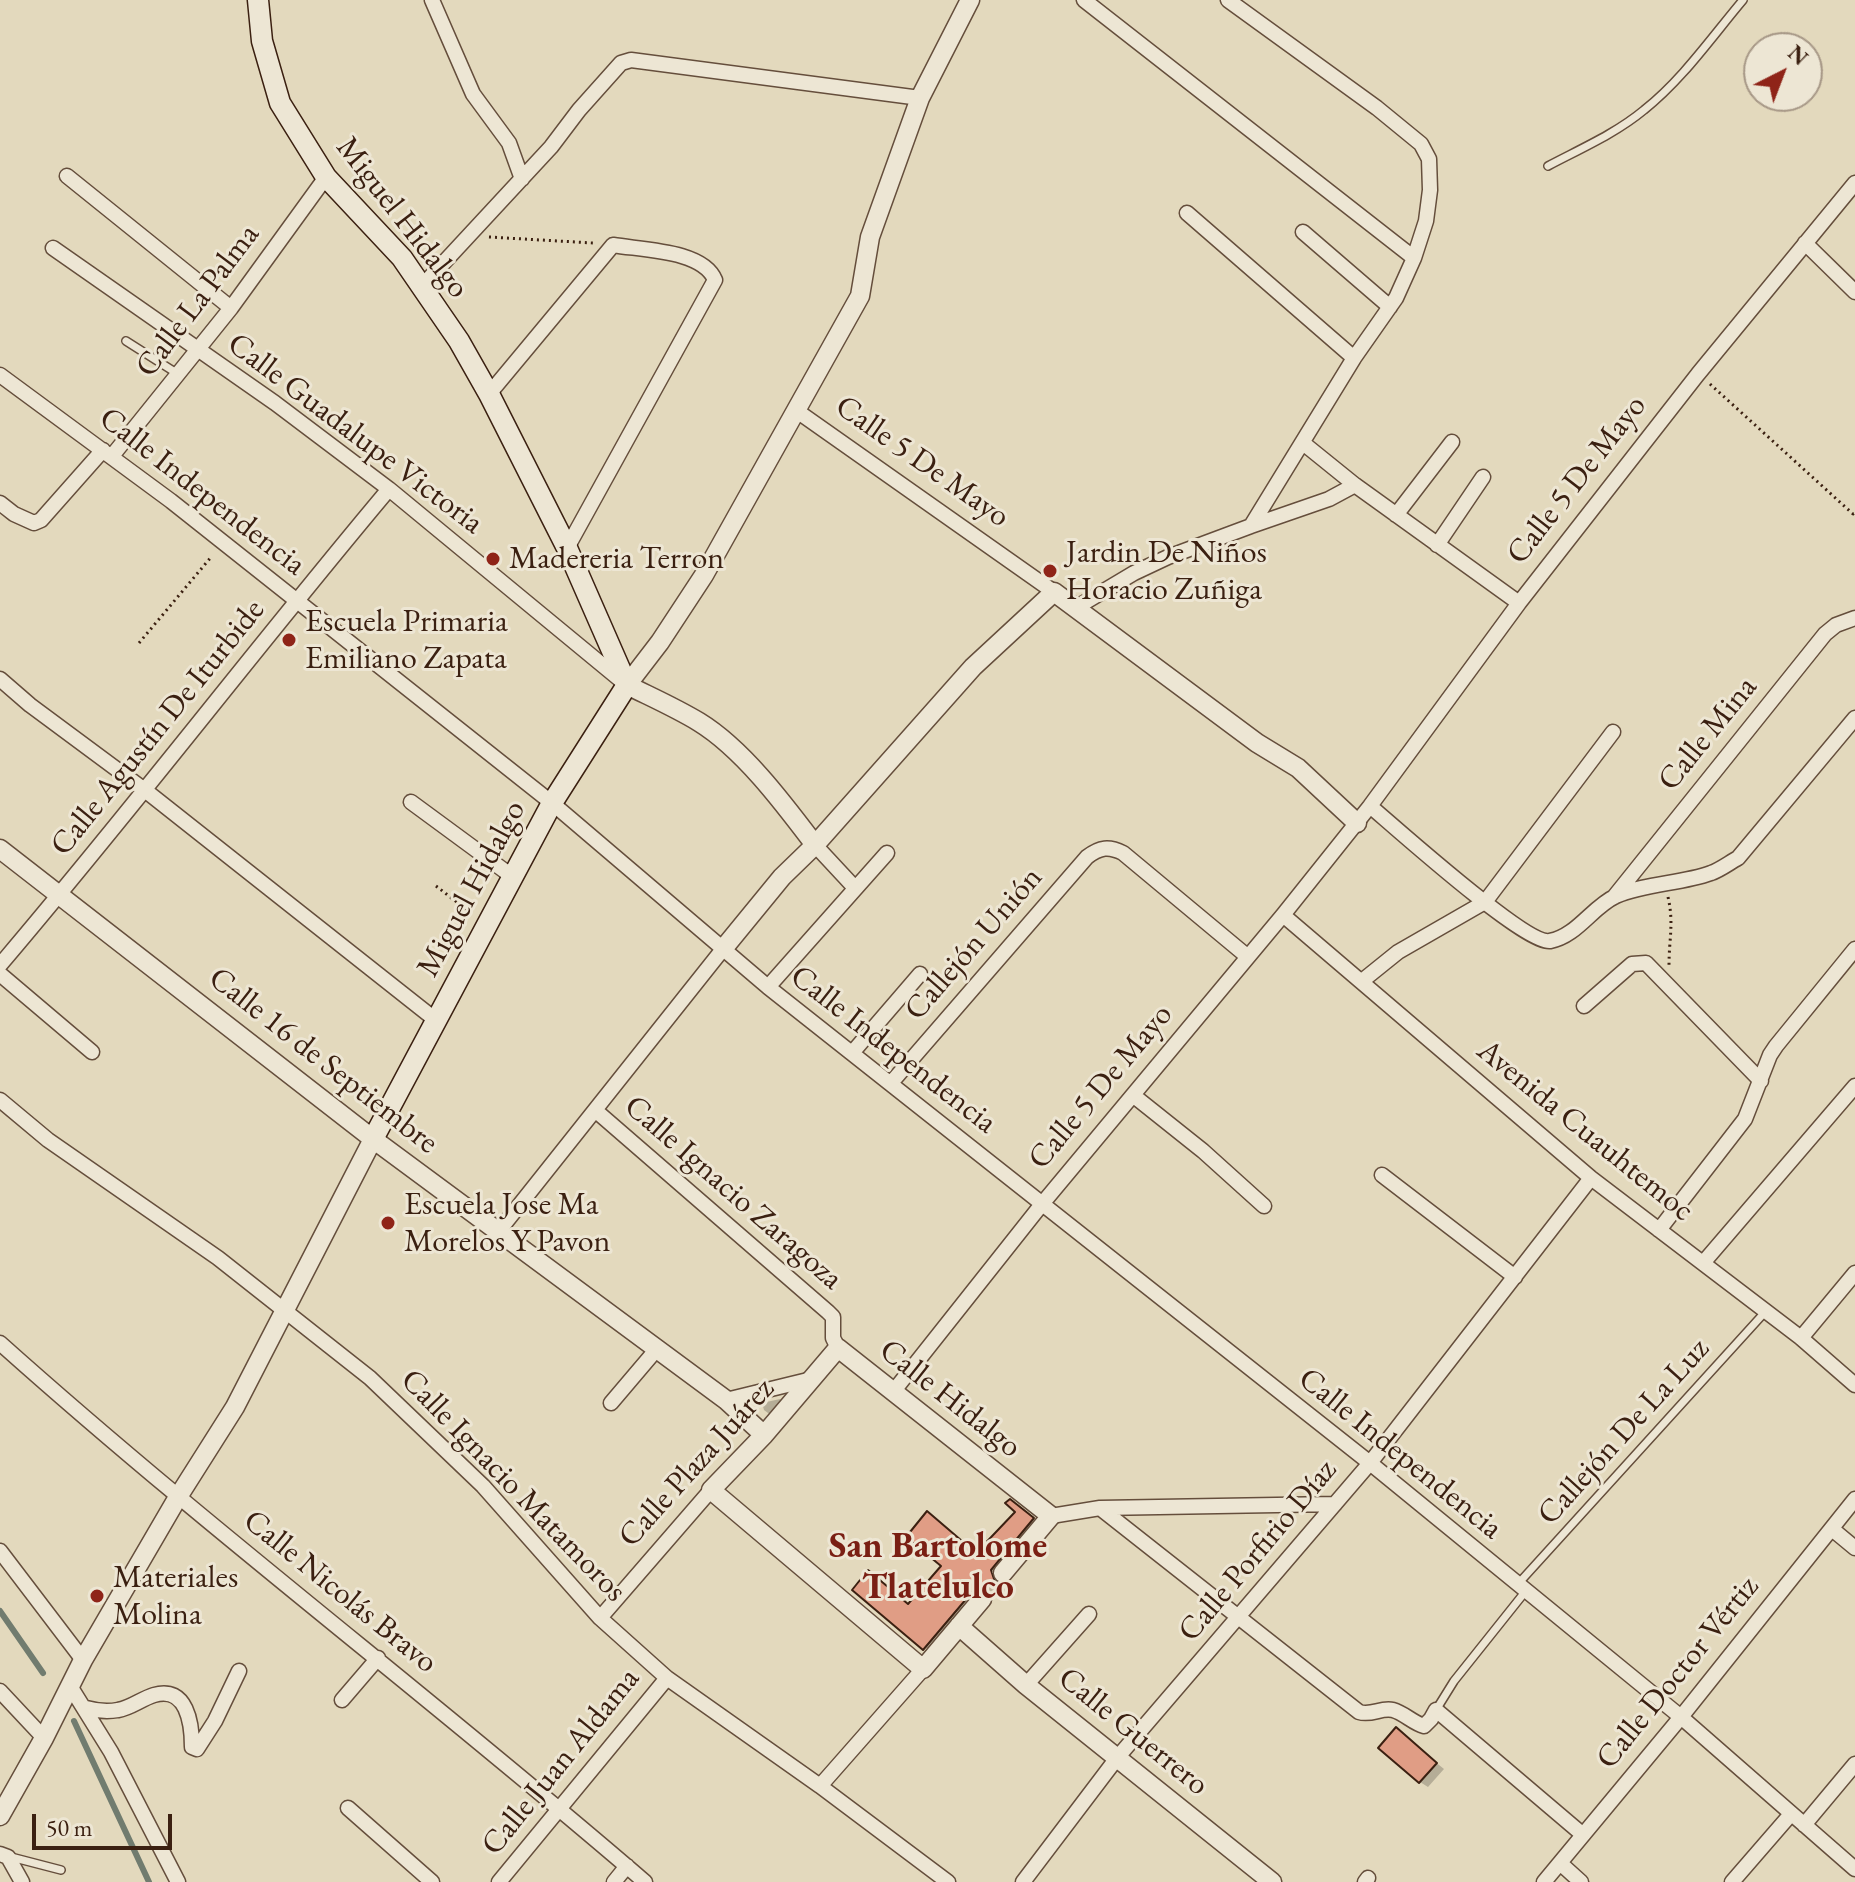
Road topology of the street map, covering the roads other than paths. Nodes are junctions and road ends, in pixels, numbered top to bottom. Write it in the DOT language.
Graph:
graph roads {
  1 [pos="258,0"];
  2 [pos="432,0"];
  3 [pos="970,0"];
  4 [pos="1084,0"];
  5 [pos="1228,0"];
  6 [pos="1743,0"];
  7 [pos="920,98"];
  8 [pos="1548,166"];
  9 [pos="67,176"];
  10 [pos="326,177"];
  11 [pos="522,179"];
  12 [pos="1855,183"];
  13 [pos="1187,213"];
  14 [pos="1303,232"];
  15 [pos="1805,243"];
  16 [pos="53,248"];
  17 [pos="1414,258"];
  18 [pos="423,285"];
  19 [pos="1855,292"];
  20 [pos="1390,307"];
  21 [pos="231,308"];
  22 [pos="126,341"];
  23 [pos="198,351"];
  24 [pos="1354,358"];
  25 [pos="178,374"];
  26 [pos="0,375"];
  27 [pos="489,394"];
  28 [pos="797,411"];
  29 [pos="1452,442"];
  30 [pos="1303,443"];
  31 [pos="108,453"];
  32 [pos="1483,477"];
  33 [pos="1355,485"];
  34 [pos="389,489"];
  35 [pos="0,503"];
  36 [pos="1396,515"];
  37 [pos="1251,526"];
  38 [pos="1437,545"];
  39 [pos="567,548"];
  40 [pos="1054,592"];
  41 [pos="296,600"];
  42 [pos="1519,603"];
  43 [pos="1077,607"];
  44 [pos="1855,618"];
  45 [pos="0,679"];
  46 [pos="627,685"];
  47 [pos="1855,718"];
  48 [pos="1613,732"];
  49 [pos="146,791"];
  50 [pos="411,802"];
  51 [pos="552,803"];
  52 [pos="1370,806"];
  53 [pos="1357,823"];
  54 [pos="815,845"];
  55 [pos="0,849"];
  56 [pos="887,853"];
  57 [pos="513,877"];
  58 [pos="855,888"];
  59 [pos="60,895"];
  60 [pos="1614,897"];
  61 [pos="1485,902"];
  62 [pos="1283,915"];
  63 [pos="723,949"];
  64 [pos="1855,949"];
  65 [pos="1248,957"];
  66 [pos="0,965"];
  67 [pos="0,974"];
  68 [pos="920,974"];
  69 [pos="1362,981"];
  70 [pos="768,987"];
  71 [pos="1584,1006"];
  72 [pos="437,1021"];
  73 [pos="92,1052"];
  74 [pos="852,1053"];
  75 [pos="1761,1081"];
  76 [pos="891,1083"];
  77 [pos="1855,1086"];
  78 [pos="1134,1096"];
  79 [pos="0,1100"];
  80 [pos="595,1110"];
  81 [pos="373,1139"];
  82 [pos="1382,1175"];
  83 [pos="1591,1178"];
  84 [pos="1042,1204"];
  85 [pos="1264,1206"];
  86 [pos="1659,1230"];
  87 [pos="498,1232"];
  88 [pos="1703,1263"];
  89 [pos="1855,1273"];
  90 [pos="1515,1277"];
  91 [pos="287,1310"];
  92 [pos="1766,1311"];
  93 [pos="833,1317"];
  94 [pos="1801,1338"];
  95 [pos="0,1343"];
  96 [pos="838,1348"];
  97 [pos="656,1350"];
  98 [pos="812,1379"];
  99 [pos="1855,1385"];
  100 [pos="893,1392"];
  101 [pos="726,1400"];
  102 [pos="611,1403"];
  103 [pos="764,1435"];
  104 [pos="1370,1463"];
  105 [pos="711,1490"];
  106 [pos="178,1497"];
  107 [pos="1855,1499"];
  108 [pos="1335,1504"];
  109 [pos="1100,1508"];
  110 [pos="1051,1516"];
  111 [pos="1832,1529"];
  112 [pos="1855,1548"];
  113 [pos="0,1551"];
  114 [pos="1003,1573"];
  115 [pos="1521,1588"];
  116 [pos="982,1599"];
  117 [pos="1089,1614"];
  118 [pos="600,1618"];
  119 [pos="1238,1619"];
  120 [pos="959,1626"];
  121 [pos="378,1658"];
  122 [pos="83,1660"];
  123 [pos="923,1669"];
  124 [pos="239,1671"];
  125 [pos="667,1678"];
  126 [pos="1026,1685"];
  127 [pos="70,1686"];
  128 [pos="0,1691"];
  129 [pos="342,1700"];
  130 [pos="86,1708"];
  131 [pos="1436,1710"];
  132 [pos="1681,1717"];
  133 [pos="44,1738"];
  134 [pos="1117,1758"];
  135 [pos="1855,1764"];
  136 [pos="820,1786"];
  137 [pos="348,1808"];
  138 [pos="561,1809"];
  139 [pos="1791,1814"];
  140 [pos="0,1816"];
  141 [pos="1804,1825"];
  142 [pos="1582,1834"];
  143 [pos="4,1855"];
  144 [pos="1560,1863"];
  145 [pos="627,1866"];
  146 [pos="1855,1869"];
  147 [pos="61,1870"];
  148 [pos="22,1882"];
  149 [pos="178,1882"];
  150 [pos="432,1882"];
  151 [pos="499,1882"];
  152 [pos="614,1882"];
  153 [pos="645,1882"];
  154 [pos="948,1882"];
  155 [pos="1023,1882"];
  156 [pos="1272,1882"];
  157 [pos="1544,1882"];
  158 [pos="1581,1882"];
  159 [pos="1732,1882"];
  1 -- 10 [label="main road, Miguel Hidalgo"];
  2 -- 11 [label="street"];
  3 -- 7 [label="street"];
  4 -- 17 [label="street"];
  5 -- 17 [label="street"];
  6 -- 8 [label="lane"];
  7 -- 11 [label="street"];
  7 -- 28 [label="street"];
  9 -- 21 [label="street"];
  10 -- 18 [label="main road, Miguel Hidalgo"];
  10 -- 21 [label="street, Calle La Palma"];
  11 -- 18 [label="street"];
  12 -- 15 [label="street, Calle 5 De Mayo"];
  13 -- 24 [label="street"];
  14 -- 20 [label="street"];
  15 -- 19 [label="street"];
  15 -- 42 [label="street, Calle 5 De Mayo"];
  16 -- 23 [label="street, Calle Guadalupe Victoria"];
  17 -- 20 [label="street"];
  18 -- 27 [label="main road, Miguel Hidalgo"];
  20 -- 24 [label="street"];
  21 -- 23 [label="street, Calle La Palma"];
  22 -- 25 [label="lane"];
  23 -- 25 [label="street, Calle La Palma"];
  23 -- 34 [label="street, Calle Guadalupe Victoria"];
  24 -- 30 [label="street"];
  25 -- 31 [label="street, Calle La Palma"];
  26 -- 31 [label="street, Calle Independencia"];
  27 -- 39 [label="main road, Miguel Hidalgo"];
  27 -- 39 [label="street"];
  28 -- 40 [label="street, Calle 5 De Mayo"];
  28 -- 46 [label="street"];
  29 -- 36 [label="street"];
  30 -- 33 [label="street"];
  30 -- 37 [label="street"];
  31 -- 35 [label="street, Calle La Palma"];
  31 -- 41 [label="street, Calle Independencia"];
  32 -- 38 [label="street"];
  33 -- 36 [label="street"];
  33 -- 37 [label="street"];
  34 -- 41 [label="street, Calle Agustín De Iturbide"];
  34 -- 46 [label="street, Calle Guadalupe Victoria"];
  36 -- 38 [label="street"];
  37 -- 43 [label="street"];
  38 -- 42 [label="street"];
  39 -- 46 [label="main road, Miguel Hidalgo"];
  40 -- 43 [label="street, Calle 5 De Mayo"];
  40 -- 54 [label="street"];
  41 -- 49 [label="street, Calle Agustín De Iturbide"];
  41 -- 51 [label="street, Calle Independencia"];
  42 -- 52 [label="street, Calle 5 De Mayo"];
  43 -- 53 [label="street, Calle 5 De Mayo"];
  44 -- 60 [label="street, Calle Mina"];
  45 -- 49 [label="street"];
  46 -- 51 [label="main road, Miguel Hidalgo"];
  46 -- 54 [label="street"];
  47 -- 60 [label="street, Calle Mina"];
  48 -- 61 [label="street"];
  49 -- 59 [label="street, Calle Agustín De Iturbide"];
  49 -- 72 [label="street"];
  50 -- 57 [label="street"];
  51 -- 57 [label="main road, Miguel Hidalgo"];
  51 -- 63 [label="street, Calle Independencia"];
  52 -- 53 [label="street, Calle 5 De Mayo"];
  52 -- 61 [label="street"];
  53 -- 62 [label="street, Calle 5 De Mayo"];
  54 -- 58 [label="street"];
  54 -- 63 [label="street"];
  55 -- 59 [label="street, Calle 16 de Septiembre"];
  56 -- 58 [label="street"];
  57 -- 72 [label="main road, Miguel Hidalgo"];
  58 -- 70 [label="street"];
  59 -- 66 [label="street, Calle Agustín De Iturbide"];
  59 -- 81 [label="street, Calle 16 de Septiembre"];
  60 -- 61 [label="street, Calle Mina"];
  61 -- 69 [label="street"];
  62 -- 65 [label="street, Calle 5 De Mayo"];
  62 -- 69 [label="street, Avenida Cuauhtemoc"];
  63 -- 70 [label="street, Calle Independencia"];
  63 -- 80 [label="street"];
  64 -- 75 [label="street"];
  65 -- 76 [label="street, Callejón Unión"];
  65 -- 78 [label="street, Calle 5 De Mayo"];
  67 -- 73 [label="street"];
  68 -- 74 [label="street"];
  69 -- 83 [label="street, Avenida Cuauhtemoc"];
  70 -- 74 [label="street, Calle Independencia"];
  71 -- 75 [label="street"];
  72 -- 81 [label="main road, Miguel Hidalgo"];
  74 -- 76 [label="street, Calle Independencia"];
  75 -- 86 [label="street"];
  76 -- 84 [label="street, Calle Independencia"];
  77 -- 88 [label="street"];
  78 -- 84 [label="street, Calle 5 De Mayo"];
  78 -- 85 [label="street"];
  79 -- 91 [label="street, Calle Ignacio Matamoros"];
  80 -- 87 [label="street"];
  80 -- 93 [label="street, Calle Ignacio Zaragoza"];
  81 -- 87 [label="street, Calle 16 de Septiembre"];
  81 -- 91 [label="street, Miguel Hidalgo"];
  82 -- 90 [label="street"];
  83 -- 86 [label="street, Avenida Cuauhtemoc"];
  83 -- 90 [label="street, Calle Porfirio Díaz"];
  84 -- 100 [label="street, Calle 5 De Mayo"];
  84 -- 104 [label="street, Calle Independencia"];
  86 -- 88 [label="street, Avenida Cuauhtemoc"];
  87 -- 97 [label="street, Calle 16 de Septiembre"];
  88 -- 92 [label="street, Avenida Cuauhtemoc"];
  89 -- 94 [label="street"];
  90 -- 104 [label="street, Calle Porfirio Díaz"];
  91 -- 106 [label="street, Miguel Hidalgo"];
  91 -- 118 [label="street, Calle Ignacio Matamoros"];
  92 -- 94 [label="street, Avenida Cuauhtemoc"];
  92 -- 115 [label="lane, Callejón De La Luz"];
  93 -- 96 [label="street, Calle Hidalgo"];
  94 -- 99 [label="street, Avenida Cuauhtemoc"];
  95 -- 106 [label="street, Calle Nicolás Bravo"];
  96 -- 98 [label="street, Calle Plaza Juárez"];
  96 -- 100 [label="street, Calle Hidalgo"];
  97 -- 101 [label="street, Calle 16 de Septiembre"];
  97 -- 102 [label="street"];
  98 -- 101 [label="street"];
  98 -- 103 [label="street, Calle Plaza Juárez"];
  100 -- 110 [label="street, Calle Hidalgo"];
  101 -- 103 [label="street, Calle 16 de Septiembre"];
  103 -- 105 [label="street, Calle Plaza Juárez"];
  104 -- 108 [label="street, Calle Porfirio Díaz"];
  104 -- 115 [label="street, Calle Independencia"];
  105 -- 118 [label="street, Calle Plaza Juárez"];
  105 -- 123 [label="street"];
  106 -- 121 [label="street, Calle Nicolás Bravo"];
  106 -- 122 [label="street, Miguel Hidalgo"];
  107 -- 111 [label="street, Calle Doctor Vértiz"];
  108 -- 109 [label="street"];
  108 -- 119 [label="street, Calle Porfirio Díaz"];
  109 -- 110 [label="street"];
  109 -- 119 [label="street"];
  110 -- 114 [label="street"];
  111 -- 112 [label="street"];
  111 -- 132 [label="street, Calle Doctor Vértiz"];
  113 -- 122 [label="street"];
  115 -- 131 [label="lane, Callejón De La Luz"];
  115 -- 132 [label="street, Calle Independencia"];
  116 -- 120 [label="street"];
  117 -- 126 [label="street"];
  118 -- 125 [label="street, Calle Ignacio Matamoros"];
  119 -- 131 [label="street"];
  119 -- 134 [label="street, Calle Porfirio Díaz"];
  120 -- 123 [label="street"];
  120 -- 126 [label="street, Calle Guerrero"];
  121 -- 129 [label="street"];
  121 -- 138 [label="street, Calle Nicolás Bravo"];
  122 -- 127 [label="street, Miguel Hidalgo"];
  123 -- 136 [label="street"];
  124 -- 130 [label="street"];
  125 -- 136 [label="street, Calle Ignacio Matamoros"];
  125 -- 138 [label="street, Calle Juan Aldama"];
  126 -- 134 [label="street, Calle Guerrero"];
  127 -- 130 [label="street"];
  127 -- 133 [label="street, Miguel Hidalgo"];
  128 -- 133 [label="street"];
  130 -- 149 [label="street"];
  131 -- 142 [label="street"];
  132 -- 139 [label="street, Calle Independencia"];
  132 -- 142 [label="street, Calle Doctor Vértiz"];
  133 -- 140 [label="street, Miguel Hidalgo"];
  134 -- 155 [label="street, Calle Porfirio Díaz"];
  134 -- 156 [label="street, Calle Guerrero"];
  135 -- 141 [label="street"];
  136 -- 154 [label="street, Calle Ignacio Matamoros"];
  137 -- 150 [label="street"];
  138 -- 145 [label="street, Calle Nicolás Bravo"];
  138 -- 151 [label="street, Calle Juan Aldama"];
  139 -- 141 [label="street, Calle Independencia"];
  139 -- 159 [label="street"];
  141 -- 146 [label="street, Calle Independencia"];
  142 -- 144 [label="street, Calle Doctor Vértiz"];
  143 -- 147 [label="lane"];
  143 -- 148 [label="street"];
  144 -- 157 [label="street, Calle Doctor Vértiz"];
  144 -- 158 [label="street"];
  145 -- 152 [label="street"];
  145 -- 153 [label="street, Calle Nicolás Bravo"];
}
